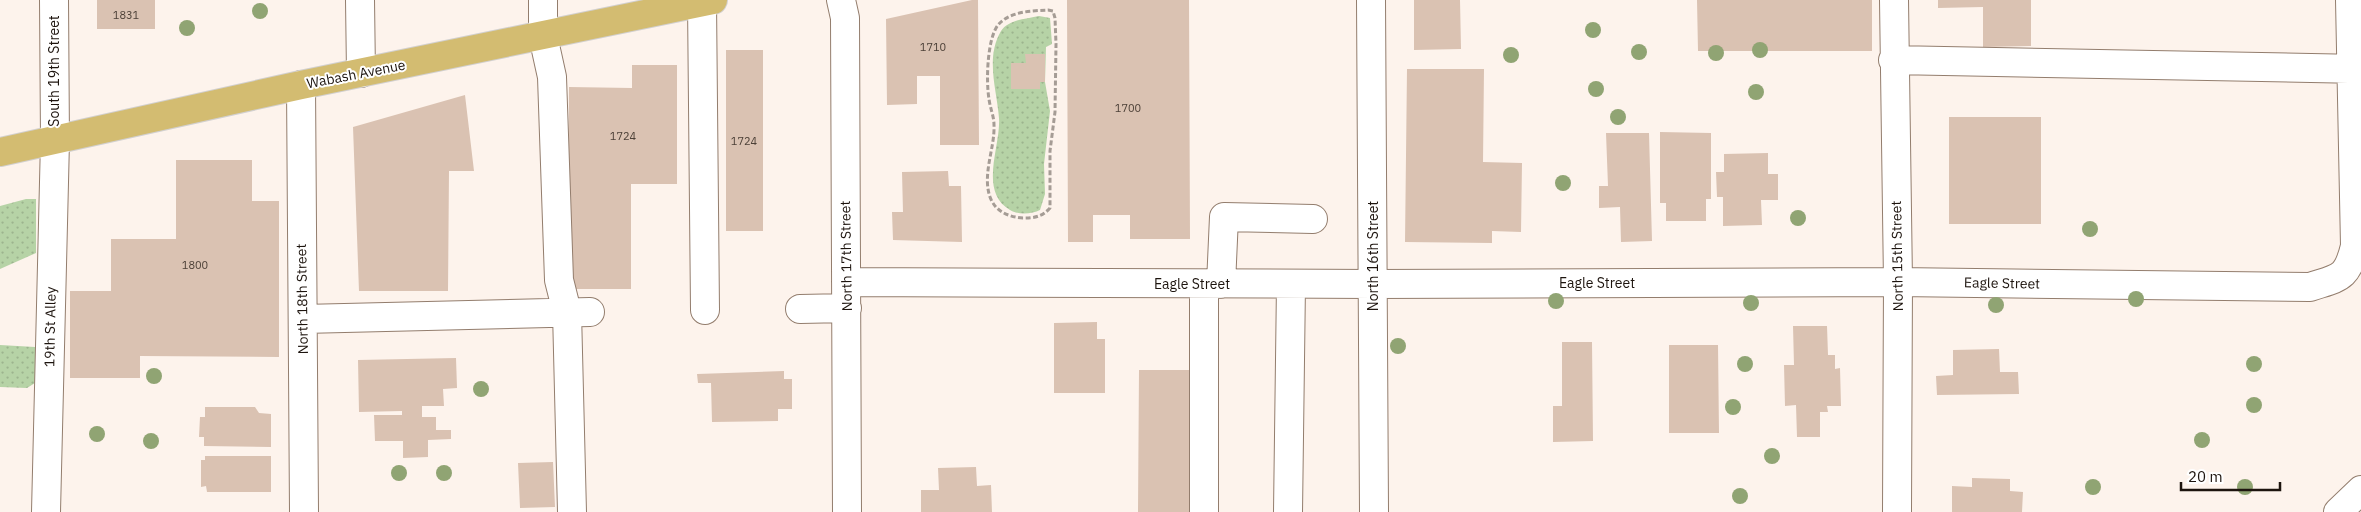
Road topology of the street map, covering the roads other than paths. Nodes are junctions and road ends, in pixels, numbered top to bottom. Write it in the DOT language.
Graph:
graph roads {
  1 [pos="54,0"];
  2 [pos="360,0"];
  3 [pos="543,0"];
  4 [pos="841,0"];
  5 [pos="1371,0"];
  6 [pos="1894,0"];
  7 [pos="2350,0"];
  8 [pos="708,1"];
  9 [pos="543,36"];
  10 [pos="1893,60"];
  11 [pos="2356,69"];
  12 [pos="361,73"];
  13 [pos="301,85"];
  14 [pos="55,142"];
  15 [pos="0,152"];
  16 [pos="1313,219"];
  17 [pos="1898,282"];
  18 [pos="1212,284"];
  19 [pos="1290,284"];
  20 [pos="1374,284"];
  21 [pos="846,295"];
  22 [pos="800,309"];
  23 [pos="705,310"];
  24 [pos="578,312"];
  25 [pos="303,319"];
  26 [pos="2361,490"];
  27 [pos="46,512"];
  28 [pos="304,512"];
  29 [pos="572,512"];
  30 [pos="847,512"];
  31 [pos="1204,512"];
  32 [pos="1288,512"];
  33 [pos="1374,512"];
  34 [pos="1897,512"];
  35 [pos="2338,512"];
  1 -- 14 [label="street, South 19th Street"];
  2 -- 12 [label="street"];
  3 -- 9 [label="street"];
  4 -- 21 [label="street, North 17th Street"];
  5 -- 20 [label="street, North 16th Street"];
  6 -- 10 [label="street, North 15th Street"];
  7 -- 11 [label="street"];
  8 -- 9 [label="main road, Wabash Avenue"];
  8 -- 23 [label="street"];
  9 -- 12 [label="main road, Wabash Avenue"];
  9 -- 24 [label="street"];
  10 -- 11 [label="street"];
  10 -- 17 [label="street, North 15th Street"];
  11 -- 17 [label="street, Eagle Street"];
  12 -- 13 [label="main road, Wabash Avenue"];
  13 -- 14 [label="main road, Wabash Avenue"];
  13 -- 25 [label="street, North 18th Street"];
  14 -- 15 [label="main road, Wabash Avenue"];
  14 -- 27 [label="street, 19th St Alley"];
  16 -- 18 [label="street"];
  17 -- 20 [label="street, Eagle Street"];
  17 -- 34 [label="street, North 15th Street"];
  18 -- 19 [label="street, Eagle Street"];
  18 -- 21 [label="street, Eagle Street"];
  18 -- 31 [label="street"];
  19 -- 20 [label="street, Eagle Street"];
  19 -- 32 [label="street"];
  20 -- 33 [label="street, North 16th Street"];
  21 -- 22 [label="street, Eagle Street"];
  21 -- 30 [label="street, North 17th Street"];
  24 -- 25 [label="street"];
  24 -- 29 [label="street"];
  25 -- 28 [label="street, North 18th Street"];
  26 -- 35 [label="street"];
}
